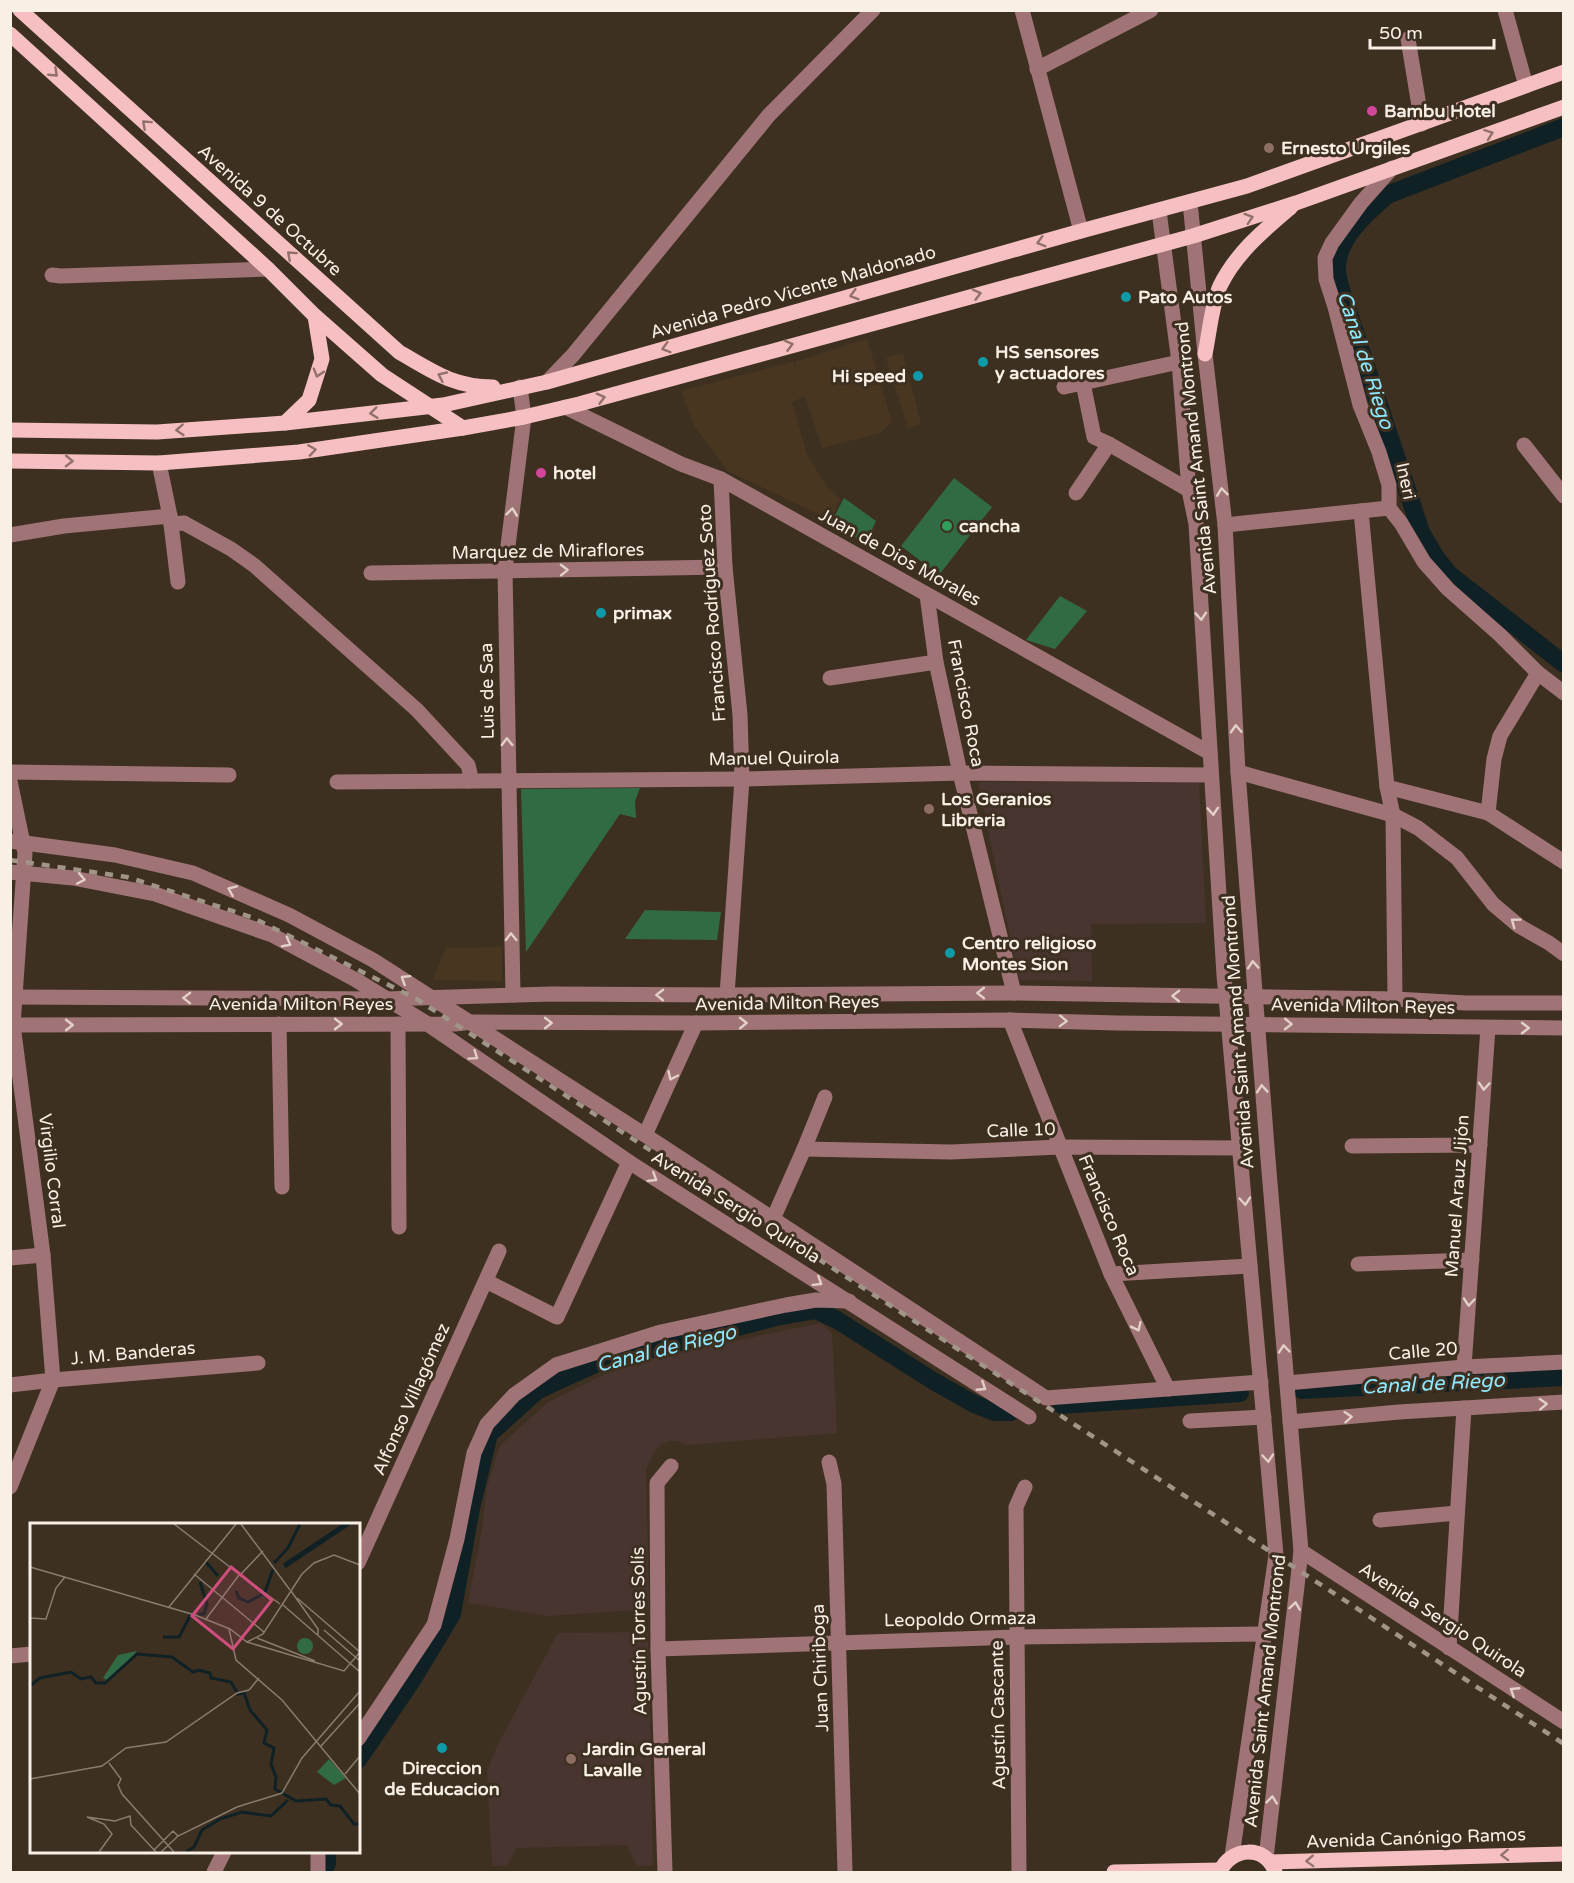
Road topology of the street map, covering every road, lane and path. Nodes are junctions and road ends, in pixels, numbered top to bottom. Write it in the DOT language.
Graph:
graph roads {
  1 [pos="20,10"];
  2 [pos="873,10"];
  3 [pos="1022,10"];
  4 [pos="1151,10"];
  5 [pos="1505,10"];
  6 [pos="10,33"];
  7 [pos="1408,39"];
  8 [pos="1037,69"];
  9 [pos="1563,72"];
  10 [pos="1526,86"];
  11 [pos="1563,107"];
  12 [pos="1422,124"];
  13 [pos="1392,168"];
  14 [pos="1190,202"];
  15 [pos="1296,203"];
  16 [pos="1159,211"];
  17 [pos="1082,231"];
  18 [pos="1193,236"];
  19 [pos="1162,245"];
  20 [pos="268,269"];
  21 [pos="52,275"];
  22 [pos="315,316"];
  23 [pos="1205,354"];
  24 [pos="1179,362"];
  25 [pos="547,382"];
  26 [pos="1083,382"];
  27 [pos="520,387"];
  28 [pos="1064,387"];
  29 [pos="432,406"];
  30 [pos="565,407"];
  31 [pos="524,417"];
  32 [pos="285,423"];
  33 [pos="463,428"];
  34 [pos="10,430"];
  35 [pos="1109,444"];
  36 [pos="1524,445"];
  37 [pos="10,461"];
  38 [pos="159,463"];
  39 [pos="722,479"];
  40 [pos="1189,490"];
  41 [pos="1076,493"];
  42 [pos="1563,496"];
  43 [pos="1389,508"];
  44 [pos="1361,511"];
  45 [pos="171,520"];
  46 [pos="1225,525"];
  47 [pos="10,535"];
  48 [pos="725,567"];
  49 [pos="506,570"];
  50 [pos="371,573"];
  51 [pos="178,582"];
  52 [pos="927,594"];
  53 [pos="936,662"];
  54 [pos="1538,672"];
  55 [pos="830,678"];
  56 [pos="1563,693"];
  57 [pos="1210,753"];
  58 [pos="10,772"];
  59 [pos="1238,772"];
  60 [pos="960,773"];
  61 [pos="229,775"];
  62 [pos="1211,775"];
  63 [pos="742,778"];
  64 [pos="10,781"];
  65 [pos="469,781"];
  66 [pos="508,781"];
  67 [pos="337,782"];
  68 [pos="1388,786"];
  69 [pos="1488,813"];
  70 [pos="1393,815"];
  71 [pos="19,846"];
  72 [pos="1563,862"];
  73 [pos="17,873"];
  74 [pos="1563,954"];
  75 [pos="1014,993"];
  76 [pos="513,995"];
  77 [pos="727,995"];
  78 [pos="12,997"];
  79 [pos="1226,997"];
  80 [pos="1255,997"];
  81 [pos="434,998"];
  82 [pos="385,999"];
  83 [pos="1395,999"];
  84 [pos="1563,1003"];
  85 [pos="1010,1020"];
  86 [pos="472,1022"];
  87 [pos="426,1023"];
  88 [pos="696,1023"];
  89 [pos="279,1024"];
  90 [pos="398,1024"];
  91 [pos="1229,1024"];
  92 [pos="1257,1024"];
  93 [pos="12,1025"];
  94 [pos="1488,1028"];
  95 [pos="1563,1028"];
  96 [pos="825,1097"];
  97 [pos="645,1135"];
  98 [pos="1480,1145"];
  99 [pos="1352,1146"];
  100 [pos="1059,1147"];
  101 [pos="1240,1148"];
  102 [pos="804,1149"];
  103 [pos="629,1162"];
  104 [pos="282,1187"];
  105 [pos="773,1219"];
  106 [pos="399,1227"];
  107 [pos="500,1251"];
  108 [pos="43,1255"];
  109 [pos="10,1258"];
  110 [pos="1472,1260"];
  111 [pos="1358,1264"];
  112 [pos="1250,1266"];
  113 [pos="1111,1274"];
  114 [pos="486,1281"];
  115 [pos="849,1301"];
  116 [pos="1563,1362"];
  117 [pos="258,1363"];
  118 [pos="1464,1367"];
  119 [pos="53,1380"];
  120 [pos="1261,1382"];
  121 [pos="1287,1383"];
  122 [pos="10,1385"];
  123 [pos="1168,1389"];
  124 [pos="1563,1402"];
  125 [pos="1464,1408"];
  126 [pos="1029,1417"];
  127 [pos="1264,1418"];
  128 [pos="1190,1420"];
  129 [pos="1290,1422"];
  130 [pos="829,1462"];
  131 [pos="671,1466"];
  132 [pos="10,1487"];
  133 [pos="1025,1487"];
  134 [pos="1458,1513"];
  135 [pos="1380,1520"];
  136 [pos="1301,1551"];
  137 [pos="360,1559"];
  138 [pos="1264,1634"];
  139 [pos="1017,1637"];
  140 [pos="838,1642"];
  141 [pos="1449,1648"];
  142 [pos="658,1649"];
  143 [pos="30,1654"];
  144 [pos="10,1656"];
  145 [pos="1563,1722"];
  146 [pos="360,1735"];
  147 [pos="223,1853"];
  148 [pos="318,1853"];
  149 [pos="1563,1854"];
  150 [pos="1233,1856"];
  151 [pos="1270,1864"];
  152 [pos="1220,1871"];
  153 [pos="214,1872"];
  154 [pos="318,1872"];
  155 [pos="665,1872"];
  156 [pos="845,1872"];
  157 [pos="1019,1872"];
  158 [pos="1114,1872"];
  27 -- 1 [label="main road, Avenida 9 de Octubre, one-way"];
  2 -- 25 [label="street"];
  3 -- 8 [label="street"];
  4 -- 8 [label="street"];
  5 -- 10 [label="street"];
  6 -- 20 [label="main road, one-way"];
  7 -- 12 [label="street"];
  8 -- 17 [label="street"];
  9 -- 10 [label="main road, Avenida Pedro Vicente Maldonado"];
  10 -- 12 [label="main road, Avenida Pedro Vicente Maldonado"];
  13 -- 11 [label="main road, one-way"];
  12 -- 14 [label="main road, Avenida Pedro Vicente Maldonado"];
  13 -- 15 [label="main road"];
  13 -- 43 [label="street, Ineri"];
  14 -- 16 [label="main road, Avenida Pedro Vicente Maldonado"];
  14 -- 18 [label="street, Avenida Saint Amand Montrond"];
  18 -- 15 [label="main road, one-way"];
  15 -- 23 [label="main road"];
  16 -- 17 [label="main road, Avenida Pedro Vicente Maldonado"];
  16 -- 19 [label="street, Avenida Saint Amand Montrond"];
  17 -- 25 [label="main road, Avenida Pedro Vicente Maldonado, one-way"];
  18 -- 19 [label="main road"];
  18 -- 23 [label="street, Avenida Saint Amand Montrond"];
  19 -- 24 [label="street, Avenida Saint Amand Montrond"];
  30 -- 19 [label="main road, one-way"];
  20 -- 21 [label="street"];
  20 -- 22 [label="main road"];
  22 -- 29 [label="main road"];
  22 -- 32 [label="main road, one-way"];
  46 -- 23 [label="street, Avenida Saint Amand Montrond, one-way"];
  24 -- 26 [label="street"];
  24 -- 40 [label="street, Avenida Saint Amand Montrond"];
  25 -- 27 [label="main road, Avenida Pedro Vicente Maldonado"];
  26 -- 28 [label="street"];
  26 -- 35 [label="street"];
  27 -- 29 [label="main road, Avenida Pedro Vicente Maldonado"];
  27 -- 31 [label="street, Luis de Saa"];
  29 -- 32 [label="main road, Avenida Pedro Vicente Maldonado, one-way"];
  29 -- 33 [label="main road"];
  30 -- 31 [label="main road"];
  30 -- 39 [label="street, Juan de Dios Morales"];
  31 -- 33 [label="main road"];
  49 -- 31 [label="street, Luis de Saa, one-way"];
  32 -- 34 [label="main road, Avenida Pedro Vicente Maldonado, one-way"];
  38 -- 33 [label="main road, one-way"];
  35 -- 40 [label="street"];
  35 -- 41 [label="street"];
  36 -- 42 [label="street"];
  37 -- 38 [label="main road, one-way"];
  38 -- 45 [label="street"];
  39 -- 48 [label="street, Francisco Rodríguez Soto"];
  39 -- 52 [label="street, Juan de Dios Morales"];
  40 -- 57 [label="street, Avenida Saint Amand Montrond, one-way"];
  43 -- 44 [label="street"];
  43 -- 54 [label="street, Ineri"];
  44 -- 46 [label="street"];
  44 -- 68 [label="street"];
  45 -- 47 [label="street"];
  45 -- 51 [label="street"];
  45 -- 65 [label="street"];
  59 -- 46 [label="street, Avenida Saint Amand Montrond, one-way"];
  49 -- 48 [label="street, Marquez de Miraflores, one-way"];
  48 -- 63 [label="street, Francisco Rodríguez Soto"];
  49 -- 50 [label="street, Marquez de Miraflores"];
  66 -- 49 [label="street, Luis de Saa, one-way"];
  52 -- 53 [label="street, Francisco Roca"];
  52 -- 57 [label="street, Juan de Dios Morales"];
  53 -- 55 [label="street"];
  53 -- 60 [label="street, Francisco Roca"];
  54 -- 56 [label="street, Ineri"];
  54 -- 69 [label="street"];
  57 -- 62 [label="street, Avenida Saint Amand Montrond"];
  58 -- 61 [label="street"];
  59 -- 70 [label="street"];
  80 -- 59 [label="street, Avenida Saint Amand Montrond, one-way"];
  60 -- 62 [label="street, Manuel Quirola"];
  60 -- 63 [label="street, Manuel Quirola"];
  60 -- 75 [label="street, Francisco Roca"];
  62 -- 79 [label="street, Avenida Saint Amand Montrond, one-way"];
  63 -- 66 [label="street, Manuel Quirola"];
  63 -- 77 [label="street, Francisco Rodríguez Soto"];
  64 -- 71 [label="street, Virgilio Corral"];
  65 -- 66 [label="street, Manuel Quirola"];
  65 -- 67 [label="street, Manuel Quirola"];
  76 -- 66 [label="street, Luis de Saa, one-way"];
  68 -- 69 [label="street"];
  68 -- 70 [label="street"];
  69 -- 72 [label="street"];
  74 -- 70 [label="street, one-way"];
  70 -- 83 [label="street"];
  71 -- 73 [label="street, Virgilio Corral"];
  81 -- 71 [label="street, Avenida Sergio Quirola, one-way"];
  73 -- 78 [label="street, Virgilio Corral"];
  73 -- 82 [label="street, Avenida Sergio Quirola, one-way"];
  75 -- 77 [label="street, Avenida Milton Reyes, one-way"];
  79 -- 75 [label="street, Avenida Milton Reyes, one-way"];
  77 -- 76 [label="street, Avenida Milton Reyes, one-way"];
  76 -- 81 [label="street, Avenida Milton Reyes"];
  82 -- 78 [label="street, Avenida Milton Reyes, one-way"];
  78 -- 93 [label="street, Virgilio Corral"];
  79 -- 80 [label="street, Avenida Milton Reyes"];
  79 -- 91 [label="street, Avenida Saint Amand Montrond"];
  80 -- 83 [label="street, Avenida Milton Reyes"];
  80 -- 92 [label="street, Avenida Saint Amand Montrond"];
  81 -- 82 [label="street, Avenida Milton Reyes"];
  81 -- 86 [label="street, Avenida Sergio Quirola"];
  82 -- 87 [label="street, Avenida Sergio Quirola"];
  83 -- 84 [label="street, Avenida Milton Reyes"];
  88 -- 85 [label="street, Avenida Milton Reyes, one-way"];
  85 -- 91 [label="street, Avenida Milton Reyes, one-way"];
  85 -- 100 [label="street, Francisco Roca"];
  86 -- 87 [label="street, Avenida Milton Reyes"];
  86 -- 88 [label="street, Avenida Milton Reyes, one-way"];
  86 -- 97 [label="street, Avenida Sergio Quirola"];
  87 -- 90 [label="street, Avenida Milton Reyes"];
  87 -- 103 [label="street, Avenida Sergio Quirola, one-way"];
  88 -- 97 [label="street, one-way"];
  89 -- 90 [label="street, Avenida Milton Reyes, one-way"];
  93 -- 89 [label="street, Avenida Milton Reyes, one-way"];
  89 -- 104 [label="street"];
  90 -- 106 [label="street"];
  91 -- 92 [label="street, Avenida Milton Reyes"];
  91 -- 101 [label="street, Avenida Saint Amand Montrond"];
  92 -- 94 [label="street, Avenida Milton Reyes, one-way"];
  121 -- 92 [label="street, Avenida Saint Amand Montrond, one-way"];
  93 -- 108 [label="street, Virgilio Corral"];
  94 -- 95 [label="street, Avenida Milton Reyes, one-way"];
  94 -- 98 [label="street, Manuel Arauz Jijón, one-way"];
  96 -- 102 [label="street"];
  97 -- 105 [label="street, Avenida Sergio Quirola"];
  98 -- 99 [label="street"];
  98 -- 110 [label="street, Manuel Arauz Jijón"];
  100 -- 101 [label="street, Calle 10"];
  100 -- 102 [label="street, Calle 10"];
  100 -- 113 [label="street, Francisco Roca"];
  101 -- 112 [label="street, Avenida Saint Amand Montrond, one-way"];
  102 -- 105 [label="street"];
  103 -- 114 [label="street"];
  103 -- 115 [label="street, Avenida Sergio Quirola, one-way"];
  105 -- 123 [label="street, Avenida Sergio Quirola"];
  107 -- 114 [label="street, Alfonso Villagómez"];
  108 -- 109 [label="street"];
  108 -- 119 [label="street, Virgilio Corral"];
  110 -- 111 [label="street"];
  110 -- 118 [label="street, Manuel Arauz Jijón, one-way"];
  112 -- 113 [label="street"];
  112 -- 120 [label="street, Avenida Saint Amand Montrond"];
  113 -- 123 [label="street, Francisco Roca, one-way"];
  114 -- 137 [label="street, Alfonso Villagómez"];
  115 -- 126 [label="street, Avenida Sergio Quirola, one-way"];
  115 -- 146 [label="street"];
  116 -- 118 [label="street, Calle 20"];
  117 -- 119 [label="street, J. M. Banderas"];
  118 -- 121 [label="street, Calle 20"];
  119 -- 122 [label="street, J. M. Banderas"];
  119 -- 132 [label="street, Virgilio Corral"];
  120 -- 123 [label="street"];
  120 -- 127 [label="street, Avenida Saint Amand Montrond"];
  121 -- 129 [label="street, Avenida Saint Amand Montrond"];
  125 -- 124 [label="street, one-way"];
  129 -- 125 [label="street, one-way"];
  125 -- 134 [label="street"];
  127 -- 128 [label="street"];
  127 -- 138 [label="street, Avenida Saint Amand Montrond, one-way"];
  129 -- 136 [label="street, Avenida Saint Amand Montrond"];
  130 -- 140 [label="street, Juan Chiriboga"];
  131 -- 142 [label="street, Agustín Torres Solís"];
  133 -- 139 [label="street, Agustín Cascante"];
  134 -- 135 [label="street"];
  134 -- 141 [label="street"];
  136 -- 141 [label="street, Avenida Sergio Quirola"];
  151 -- 136 [label="street, Avenida Saint Amand Montrond, one-way"];
  138 -- 139 [label="street, Leopoldo Ormaza"];
  138 -- 150 [label="street, Avenida Saint Amand Montrond"];
  139 -- 140 [label="street, Leopoldo Ormaza"];
  139 -- 157 [label="street, Agustín Cascante"];
  140 -- 142 [label="street, Leopoldo Ormaza"];
  140 -- 156 [label="street, Juan Chiriboga"];
  145 -- 141 [label="street, Avenida Sergio Quirola, one-way"];
  142 -- 155 [label="street, Agustín Torres Solís"];
  143 -- 144 [label="street"];
  147 -- 153 [label="street"];
  148 -- 154 [label="street"];
  149 -- 151 [label="main road, Avenida Canónigo Ramos, one-way"];
  150 -- 151 [label="main road, Avenida Canónigo Ramos"];
  150 -- 152 [label="main road"];
  152 -- 158 [label="main road"];
}
